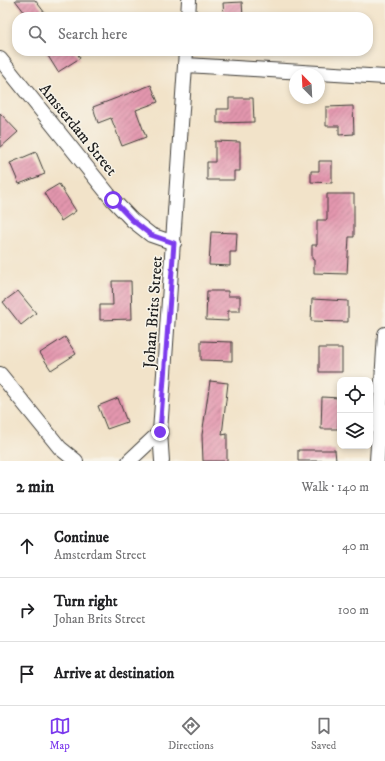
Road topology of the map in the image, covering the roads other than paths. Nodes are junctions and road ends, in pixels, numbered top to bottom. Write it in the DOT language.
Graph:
graph roads {
  1 [pos="189,0"];
  2 [pos="188,12"];
  3 [pos="186,58"];
  4 [pos="0,59"];
  5 [pos="385,77"];
  6 [pos="174,243"];
  7 [pos="385,334"];
  8 [pos="0,374"];
  9 [pos="160,432"];
  10 [pos="60,448"];
  11 [pos="65,461"];
  12 [pos="76,461"];
  13 [pos="129,461"];
  14 [pos="162,461"];
  15 [pos="377,461"];
  1 -- 2 [label="street"];
  3 -- 5 [label="street"];
  3 -- 6 [label="street, Johan Brits Street"];
  4 -- 6 [label="street, Amsterdam Street"];
  6 -- 9 [label="street, Johan Brits Street"];
  7 -- 15 [label="street"];
  8 -- 10 [label="street"];
  9 -- 13 [label="street"];
  9 -- 14 [label="street, Johan Brits Street"];
  10 -- 11 [label="street"];
  10 -- 12 [label="street"];
}
